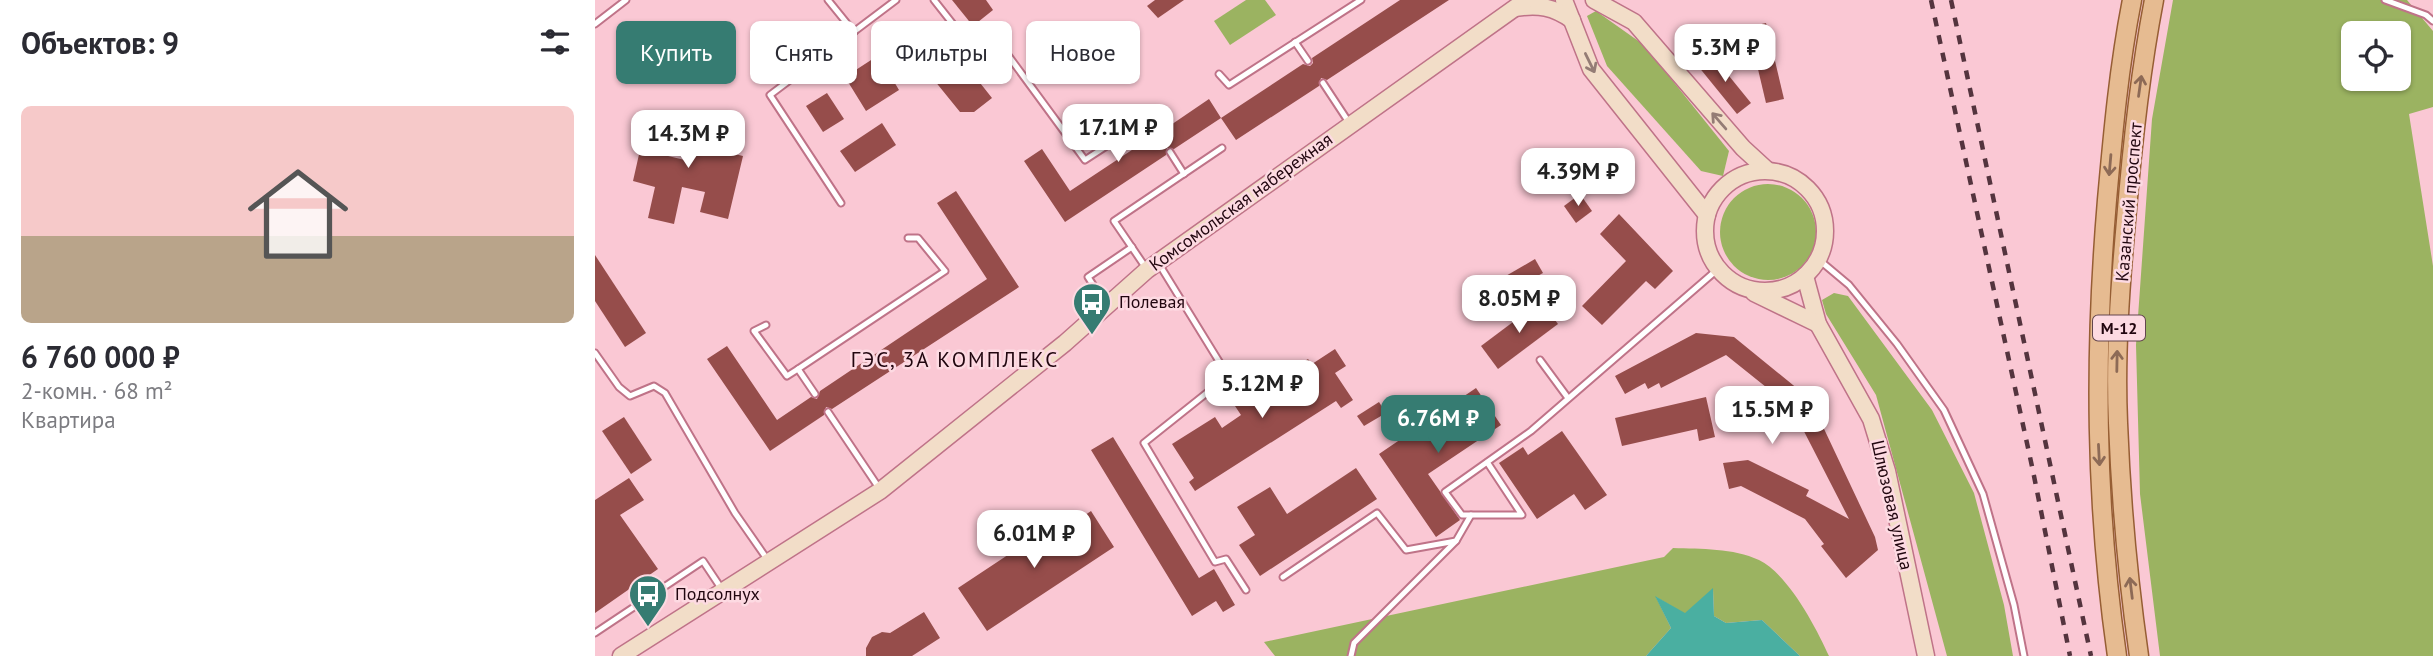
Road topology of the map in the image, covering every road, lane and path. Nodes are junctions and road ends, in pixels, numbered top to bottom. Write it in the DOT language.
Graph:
graph roads {
  1 [pos="627,0"];
  2 [pos="828,0"];
  3 [pos="896,0"];
  4 [pos="934,0"];
  5 [pos="1361,0"];
  6 [pos="1564,0"];
  7 [pos="1594,0"];
  8 [pos="2132,0"];
  9 [pos="2154,0"];
  10 [pos="2385,0"];
  11 [pos="1520,4"];
  12 [pos="1572,20"];
  13 [pos="845,21"];
  14 [pos="2433,21"];
  15 [pos="595,24"];
  16 [pos="857,30"];
  17 [pos="1295,42"];
  18 [pos="1308,61"];
  19 [pos="1219,74"];
  20 [pos="1323,83"];
  21 [pos="785,84"];
  22 [pos="1350,124"];
  23 [pos="1157,133"];
  24 [pos="1222,149"];
  25 [pos="1170,152"];
  26 [pos="1767,170"];
  27 [pos="1184,174"];
  28 [pos="841,203"];
  29 [pos="1707,215"];
  30 [pos="908,238"];
  31 [pos="1132,247"];
  32 [pos="1818,259"];
  33 [pos="1152,266"];
  34 [pos="1719,269"];
  35 [pos="1805,276"];
  36 [pos="1737,285"];
  37 [pos="1107,306"];
  38 [pos="1818,324"];
  39 [pos="766,325"];
  40 [pos="595,352"];
  41 [pos="1540,360"];
  42 [pos="602,364"];
  43 [pos="595,368"];
  44 [pos="799,369"];
  45 [pos="815,394"];
  46 [pos="1568,398"];
  47 [pos="828,412"];
  48 [pos="1487,462"];
  49 [pos="880,491"];
  50 [pos="1471,515"];
  51 [pos="1456,541"];
  52 [pos="768,562"];
  53 [pos="1283,577"];
  54 [pos="1246,590"];
  55 [pos="723,591"];
  56 [pos="595,633"];
  57 [pos="634,651"];
  58 [pos="621,656"];
  59 [pos="1351,656"];
  60 [pos="1926,656"];
  61 [pos="2024,656"];
  62 [pos="2117,656"];
  63 [pos="2139,656"];
  1 -- 15 [label="lane"];
  2 -- 13 [label="lane"];
  3 -- 16 [label="lane"];
  4 -- 23 [label="lane"];
  5 -- 17 [label="lane"];
  6 -- 12 [label="street"];
  26 -- 7 [label="street, one-way"];
  8 -- 62 [label="main road, Казанский проспект / М-12, one-way"];
  63 -- 9 [label="main road, Казанский проспект / М-12, one-way"];
  10 -- 14 [label="lane"];
  11 -- 12 [label="street"];
  11 -- 22 [label="street, Комсомольская набережная"];
  12 -- 29 [label="street, one-way"];
  17 -- 18 [label="lane"];
  17 -- 19 [label="lane"];
  20 -- 22 [label="lane"];
  21 -- 28 [label="lane"];
  22 -- 33 [label="street, Комсомольская набережная"];
  24 -- 27 [label="lane"];
  25 -- 27 [label="lane"];
  26 -- 29 [label="street"];
  26 -- 32 [label="street"];
  27 -- 31 [label="lane"];
  29 -- 34 [label="street"];
  30 -- 44 [label="lane"];
  31 -- 33 [label="lane"];
  31 -- 37 [label="lane"];
  32 -- 35 [label="street"];
  32 -- 61 [label="lane"];
  33 -- 37 [label="street, Комсомольская набережная"];
  33 -- 54 [label="lane"];
  34 -- 36 [label="street"];
  34 -- 46 [label="lane"];
  35 -- 36 [label="street"];
  35 -- 38 [label="street, Шлюзовая улица"];
  36 -- 38 [label="street"];
  37 -- 49 [label="street, Комсомольская набережная"];
  38 -- 60 [label="street, Шлюзовая улица"];
  39 -- 44 [label="lane"];
  40 -- 42 [label="lane"];
  41 -- 46 [label="lane"];
  42 -- 43 [label="lane"];
  42 -- 52 [label="lane"];
  44 -- 45 [label="lane"];
  46 -- 48 [label="lane"];
  47 -- 49 [label="lane"];
  48 -- 50 [label="lane"];
  48 -- 50 [label="lane"];
  49 -- 52 [label="street, Комсомольская набережная"];
  50 -- 51 [label="lane"];
  51 -- 53 [label="lane"];
  51 -- 59 [label="lane"];
  52 -- 55 [label="street, Комсомольская набережная"];
  55 -- 56 [label="lane"];
  55 -- 57 [label="street, Комсомольская набережная"];
  57 -- 58 [label="street, Комсомольская набережная"];
}
